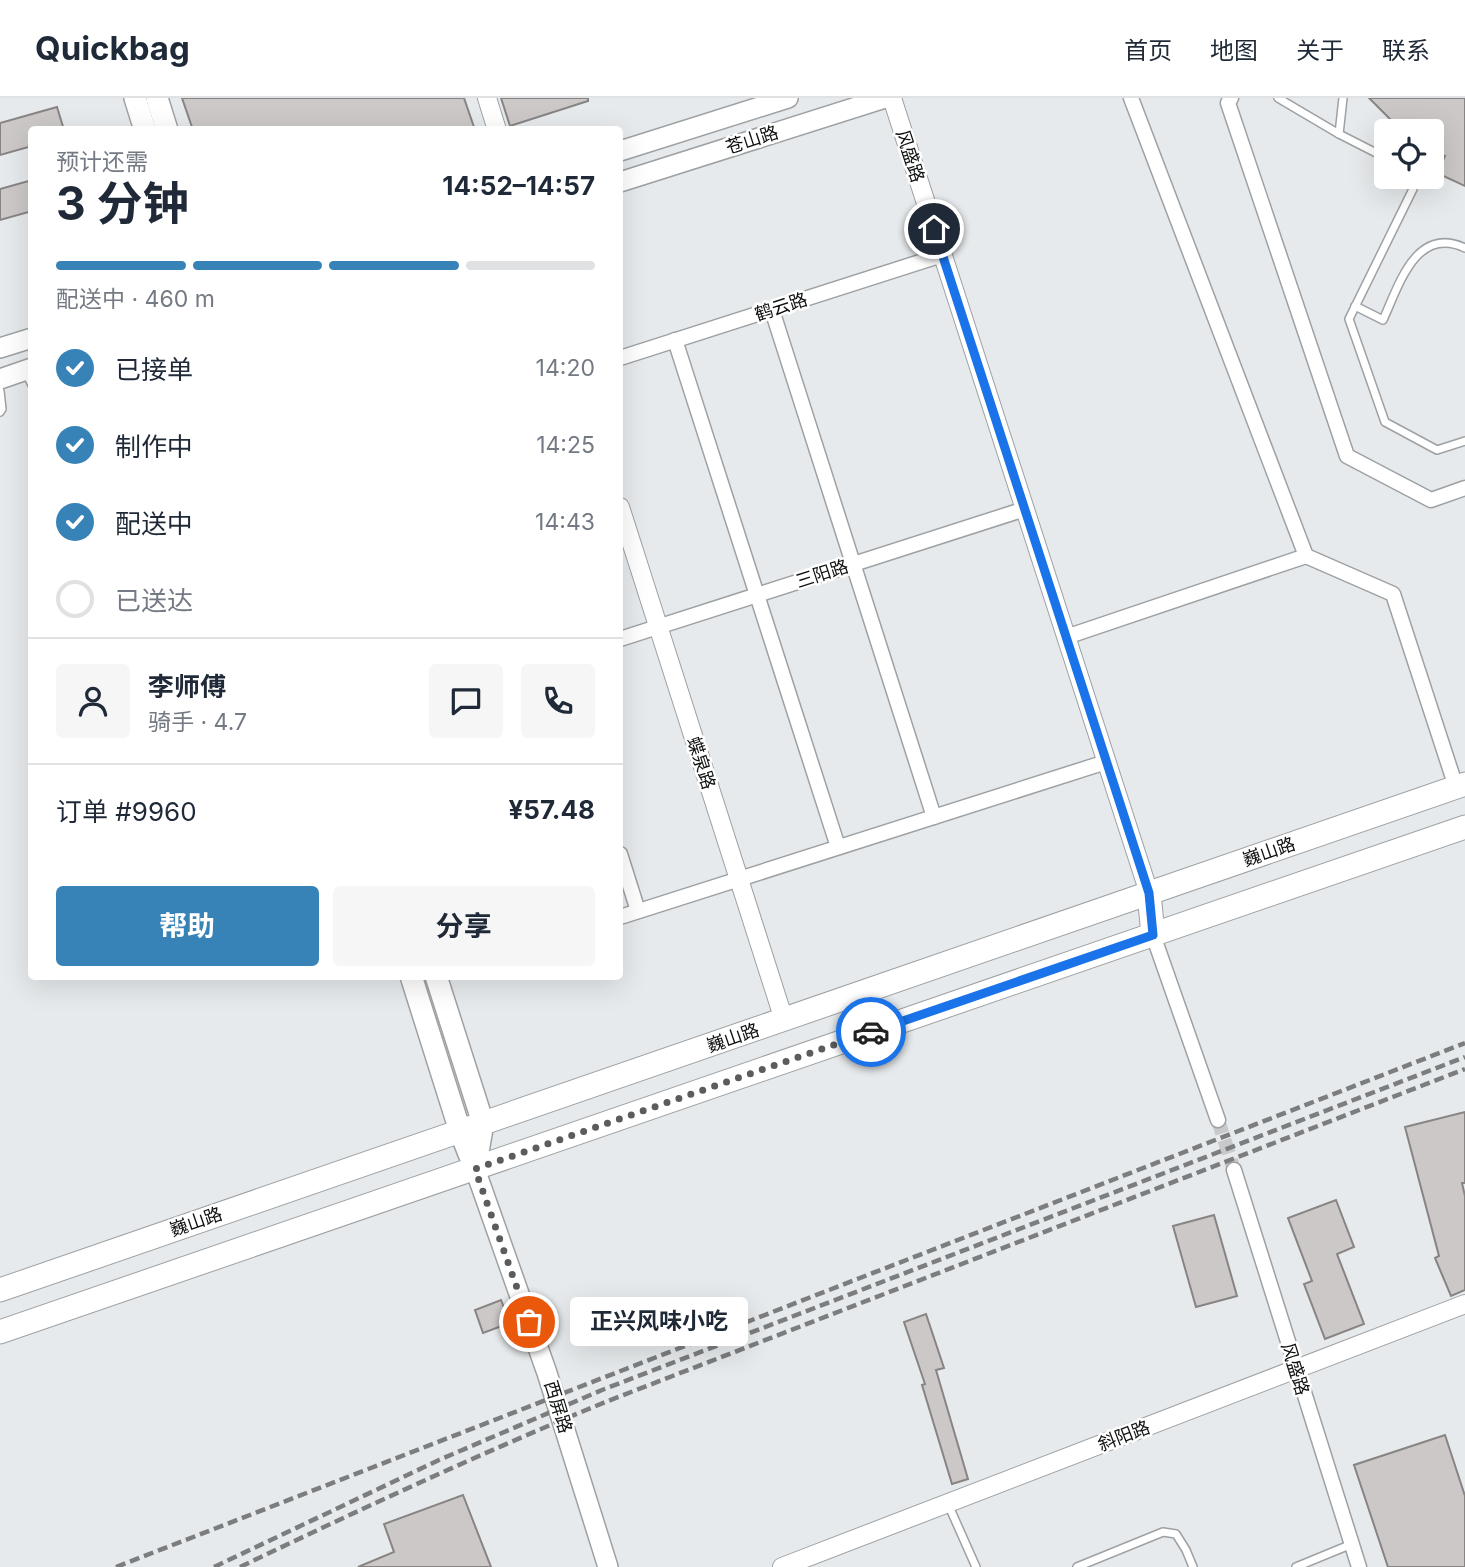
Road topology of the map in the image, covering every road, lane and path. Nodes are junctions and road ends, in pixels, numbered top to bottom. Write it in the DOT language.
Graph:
graph roads {
  1 [pos="135,98"];
  2 [pos="157,98"];
  3 [pos="487,98"];
  4 [pos="788,98"];
  5 [pos="885,98"];
  6 [pos="892,98"];
  7 [pos="1131,98"];
  8 [pos="1231,98"];
  9 [pos="1278,98"];
  10 [pos="1343,98"];
  11 [pos="144,126"];
  12 [pos="166,126"];
  13 [pos="496,126"];
  14 [pos="1339,134"];
  15 [pos="623,150"];
  16 [pos="1374,152"];
  17 [pos="623,181"];
  18 [pos="1413,189"];
  19 [pos="1465,247"];
  20 [pos="942,255"];
  21 [pos="1355,306"];
  22 [pos="772,310"];
  23 [pos="28,339"];
  24 [pos="675,340"];
  25 [pos="0,348"];
  26 [pos="623,357"];
  27 [pos="28,375"];
  28 [pos="0,379"];
  29 [pos="0,391"];
  30 [pos="0,412"];
  31 [pos="1465,441"];
  32 [pos="1465,488"];
  33 [pos="1025,509"];
  34 [pos="623,516"];
  35 [pos="1306,556"];
  36 [pos="853,564"];
  37 [pos="757,595"];
  38 [pos="658,627"];
  39 [pos="1066,637"];
  40 [pos="623,638"];
  41 [pos="1106,762"];
  42 [pos="1461,786"];
  43 [pos="934,817"];
  44 [pos="1465,827"];
  45 [pos="838,847"];
  46 [pos="623,863"];
  47 [pos="738,879"];
  48 [pos="1149,893"];
  49 [pos="638,911"];
  50 [pos="623,916"];
  51 [pos="1153,935"];
  52 [pos="424,980"];
  53 [pos="425,980"];
  54 [pos="783,1020"];
  55 [pos="1218,1120"];
  56 [pos="483,1123"];
  57 [pos="460,1131"];
  58 [pos="475,1169"];
  59 [pos="1234,1170"];
  60 [pos="0,1290"];
  61 [pos="1465,1304"];
  62 [pos="0,1332"];
  63 [pos="1295,1370"];
  64 [pos="948,1503"];
  65 [pos="1352,1545"];
  66 [pos="608,1567"];
  67 [pos="782,1567"];
  68 [pos="976,1567"];
  69 [pos="1077,1567"];
  70 [pos="1193,1567"];
  71 [pos="1296,1567"];
  72 [pos="1359,1567"];
  1 -- 11 [label="main road"];
  2 -- 12 [label="main road"];
  3 -- 13 [label="street"];
  4 -- 15 [label="main road, 苍山路"];
  5 -- 17 [label="main road, 苍山路"];
  6 -- 20 [label="street, 风盛路"];
  7 -- 35 [label="street"];
  8 -- 32 [label="street"];
  9 -- 14 [label="lane"];
  10 -- 14 [label="lane"];
  14 -- 16 [label="lane"];
  18 -- 21 [label="lane"];
  19 -- 21 [label="lane"];
  20 -- 22 [label="street, 鹤云路"];
  20 -- 33 [label="street, 风盛路"];
  21 -- 31 [label="lane"];
  22 -- 24 [label="street, 鹤云路"];
  22 -- 36 [label="street"];
  23 -- 25 [label="main road"];
  24 -- 26 [label="street, 鹤云路"];
  24 -- 37 [label="street"];
  27 -- 28 [label="main road"];
  29 -- 30 [label="lane"];
  33 -- 36 [label="street, 三阳路"];
  33 -- 39 [label="street, 风盛路"];
  34 -- 38 [label="street, 蝶泉路"];
  35 -- 39 [label="street"];
  35 -- 42 [label="street"];
  36 -- 37 [label="street, 三阳路"];
  36 -- 43 [label="street"];
  37 -- 38 [label="street, 三阳路"];
  37 -- 45 [label="street"];
  38 -- 40 [label="street, 三阳路"];
  38 -- 47 [label="street, 蝶泉路"];
  39 -- 41 [label="street, 风盛路"];
  41 -- 43 [label="street"];
  41 -- 48 [label="street, 风盛路"];
  42 -- 48 [label="highway, 巍山路"];
  43 -- 45 [label="street"];
  44 -- 51 [label="highway"];
  45 -- 47 [label="street"];
  46 -- 49 [label="street"];
  47 -- 49 [label="street"];
  47 -- 54 [label="street, 蝶泉路"];
  48 -- 51 [label="highway"];
  48 -- 54 [label="highway, 巍山路"];
  49 -- 50 [label="street"];
  51 -- 55 [label="street"];
  51 -- 58 [label="highway"];
  52 -- 57 [label="main road, 西屏路"];
  53 -- 56 [label="main road, 西屏路"];
  54 -- 56 [label="highway, 巍山路"];
  56 -- 57 [label="highway, 巍山路"];
  56 -- 58 [label="main road, 西屏路"];
  57 -- 58 [label="main road, 西屏路"];
  57 -- 60 [label="highway, 巍山路"];
  58 -- 62 [label="highway"];
  58 -- 66 [label="main road, 西屏路"];
  59 -- 63 [label="street, 风盛路"];
  61 -- 63 [label="street, 斜阳路"];
  63 -- 64 [label="street, 斜阳路"];
  63 -- 65 [label="street, 风盛路"];
  64 -- 67 [label="street, 斜阳路"];
  64 -- 68 [label="lane"];
  65 -- 71 [label="lane"];
  65 -- 72 [label="street, 风盛路"];
  69 -- 70 [label="lane"];
}
